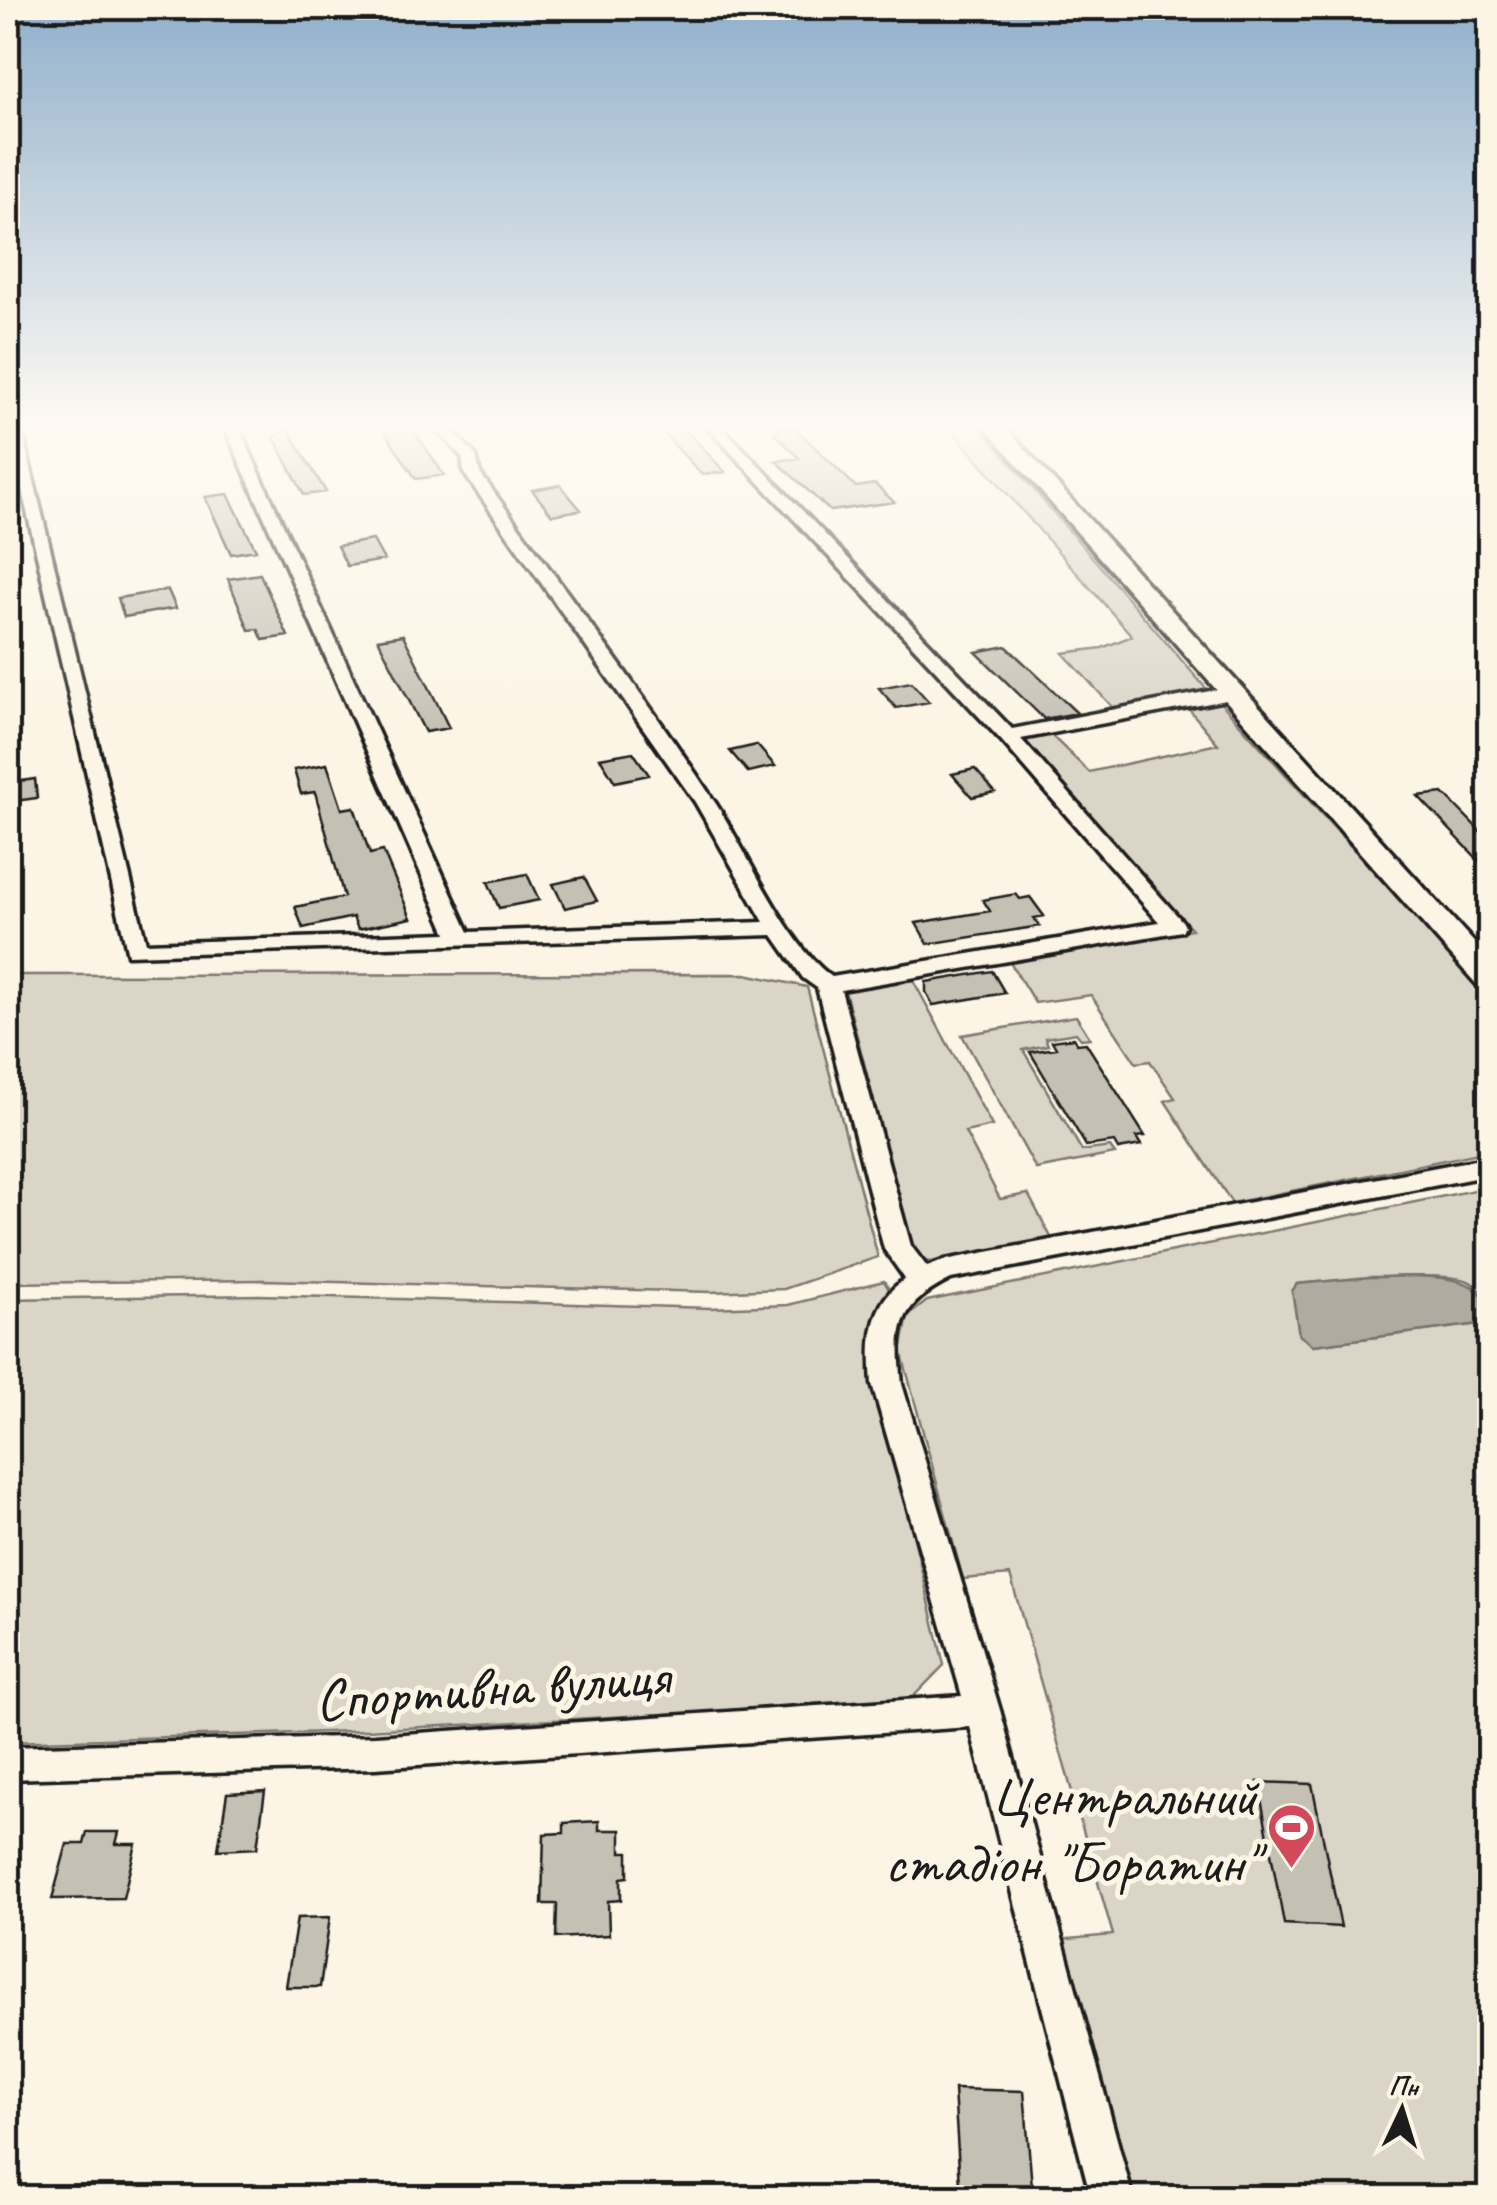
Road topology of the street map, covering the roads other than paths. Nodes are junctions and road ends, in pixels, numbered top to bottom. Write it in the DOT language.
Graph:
graph roads {
  1 [pos="38,531"];
  2 [pos="278,531"];
  3 [pos="513,531"];
  4 [pos="813,531"];
  5 [pos="1086,531"];
  6 [pos="1230,693"];
  7 [pos="1008,736"];
  8 [pos="779,928"];
  9 [pos="461,938"];
  10 [pos="1484,969"];
  11 [pos="828,985"];
  12 [pos="1490,1166"];
  13 [pos="921,1280"];
  14 [pos="983,1710"];
  15 [pos="8,1763"];
  16 [pos="1112,2198"];
  1 -- 9 [label="street"];
  2 -- 9 [label="street"];
  3 -- 8 [label="street"];
  4 -- 7 [label="street"];
  5 -- 6 [label="street"];
  6 -- 7 [label="street"];
  6 -- 10 [label="street"];
  7 -- 11 [label="street"];
  8 -- 9 [label="street"];
  8 -- 11 [label="street"];
  11 -- 13 [label="street"];
  12 -- 13 [label="street"];
  13 -- 14 [label="street"];
  14 -- 15 [label="street, Спортивна вулиця"];
  14 -- 16 [label="street"];
}
